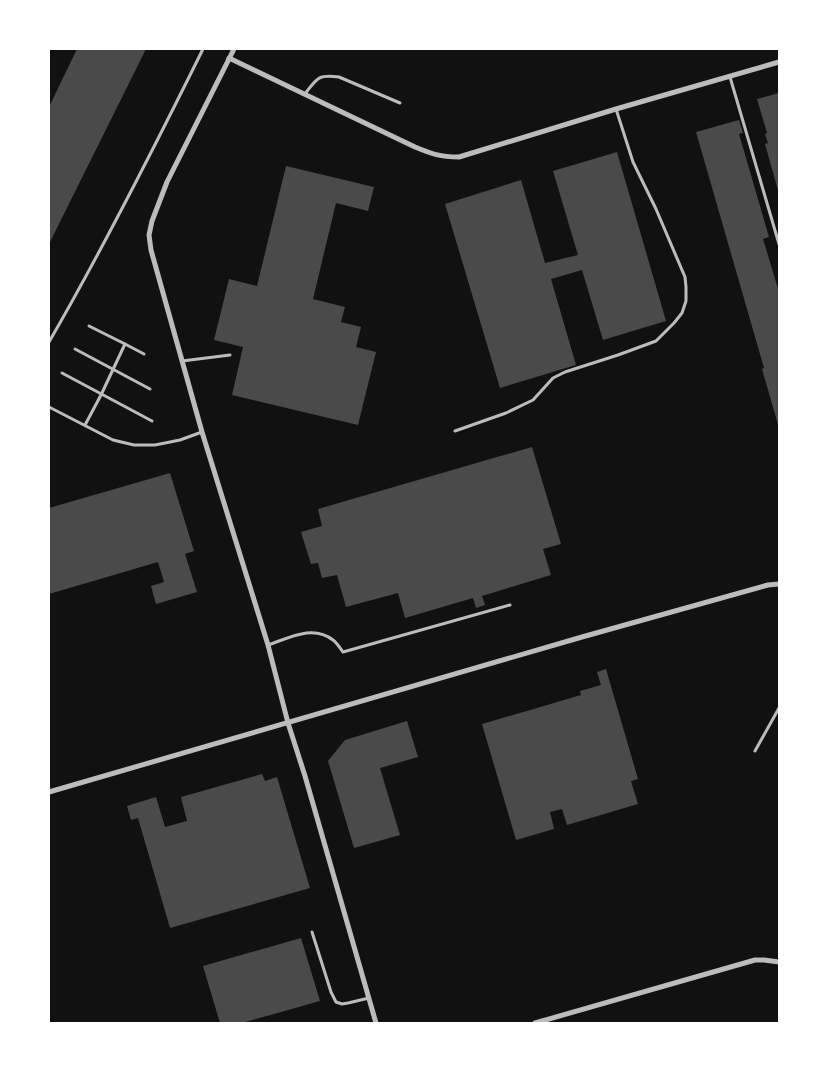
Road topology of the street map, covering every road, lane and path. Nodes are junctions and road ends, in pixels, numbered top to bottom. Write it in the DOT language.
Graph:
graph roads {
  1 [pos="203,49"];
  2 [pos="234,49"];
  3 [pos="229,58"];
  4 [pos="779,62"];
  5 [pos="730,77"];
  6 [pos="305,94"];
  7 [pos="400,103"];
  8 [pos="616,109"];
  9 [pos="779,244"];
  10 [pos="89,326"];
  11 [pos="49,342"];
  12 [pos="124,344"];
  13 [pos="75,349"];
  14 [pos="144,354"];
  15 [pos="230,354"];
  16 [pos="182,361"];
  17 [pos="113,370"];
  18 [pos="62,373"];
  19 [pos="150,389"];
  20 [pos="101,395"];
  21 [pos="49,407"];
  22 [pos="152,421"];
  23 [pos="84,425"];
  24 [pos="455,431"];
  25 [pos="202,432"];
  26 [pos="779,584"];
  27 [pos="510,605"];
  28 [pos="268,645"];
  29 [pos="779,708"];
  30 [pos="288,723"];
  31 [pos="755,752"];
  32 [pos="49,792"];
  33 [pos="312,932"];
  34 [pos="779,962"];
  35 [pos="368,998"];
  36 [pos="376,1023"];
  37 [pos="535,1023"];
  1 -- 11 [label="lane"];
  2 -- 3 [label="street"];
  3 -- 6 [label="street"];
  3 -- 16 [label="street"];
  4 -- 5 [label="street"];
  5 -- 8 [label="street"];
  5 -- 9 [label="lane"];
  6 -- 7 [label="lane"];
  6 -- 8 [label="street"];
  8 -- 24 [label="lane"];
  10 -- 12 [label="lane"];
  12 -- 14 [label="lane"];
  12 -- 17 [label="lane"];
  13 -- 17 [label="lane"];
  15 -- 16 [label="lane"];
  16 -- 25 [label="street"];
  17 -- 19 [label="lane"];
  17 -- 20 [label="lane"];
  18 -- 20 [label="lane"];
  20 -- 22 [label="lane"];
  20 -- 23 [label="lane"];
  21 -- 23 [label="lane"];
  23 -- 25 [label="lane"];
  25 -- 28 [label="street"];
  26 -- 30 [label="street"];
  27 -- 28 [label="lane"];
  28 -- 30 [label="street"];
  29 -- 31 [label="lane"];
  30 -- 32 [label="street"];
  30 -- 35 [label="street"];
  33 -- 35 [label="lane"];
  34 -- 37 [label="street"];
  35 -- 36 [label="street"];
}
